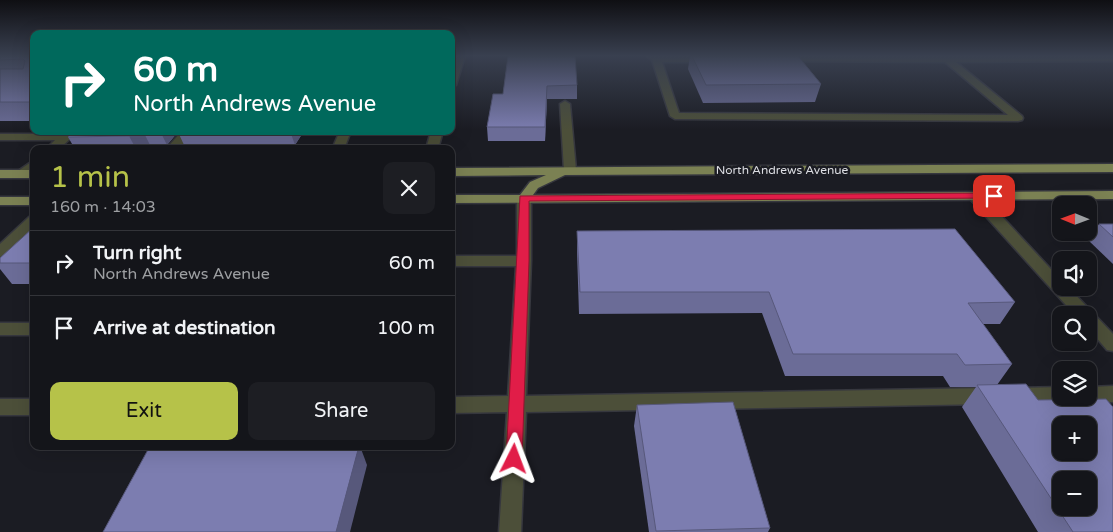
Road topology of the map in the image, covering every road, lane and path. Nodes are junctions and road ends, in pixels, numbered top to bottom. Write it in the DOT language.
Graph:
graph roads {
  1 [pos="662,81"];
  2 [pos="973,81"];
  3 [pos="565,104"];
  4 [pos="184,135"];
  5 [pos="0,137"];
  6 [pos="57,145"];
  7 [pos="176,145"];
  8 [pos="1113,168"];
  9 [pos="570,170"];
  10 [pos="455,172"];
  11 [pos="0,174"];
  12 [pos="28,174"];
  13 [pos="1113,195"];
  14 [pos="975,196"];
  15 [pos="524,198"];
  16 [pos="455,199"];
  17 [pos="0,201"];
  18 [pos="30,201"];
  19 [pos="30,224"];
  20 [pos="0,252"];
  21 [pos="455,261"];
  22 [pos="524,261"];
  23 [pos="1077,306"];
  24 [pos="1097,328"];
  25 [pos="0,329"];
  26 [pos="30,329"];
  27 [pos="1113,345"];
  28 [pos="1097,394"];
  29 [pos="1113,394"];
  30 [pos="1052,395"];
  31 [pos="455,405"];
  32 [pos="516,405"];
  33 [pos="0,407"];
  34 [pos="30,407"];
  35 [pos="510,532"];
  1 -- 2 [label="street"];
  3 -- 9 [label="street"];
  4 -- 7 [label="street"];
  5 -- 6 [label="street"];
  8 -- 9 [label="main road, North Andrews Avenue"];
  9 -- 10 [label="main road, North Andrews Avenue"];
  9 -- 15 [label="main road"];
  11 -- 12 [label="main road"];
  13 -- 14 [label="main road"];
  14 -- 15 [label="main road"];
  14 -- 23 [label="street"];
  15 -- 16 [label="main road"];
  15 -- 22 [label="street"];
  17 -- 18 [label="main road"];
  19 -- 20 [label="street"];
  21 -- 22 [label="street"];
  22 -- 32 [label="street"];
  24 -- 27 [label="street"];
  25 -- 26 [label="street"];
  28 -- 29 [label="street"];
  30 -- 32 [label="street"];
  31 -- 32 [label="street"];
  32 -- 35 [label="street"];
  33 -- 34 [label="street"];
}
